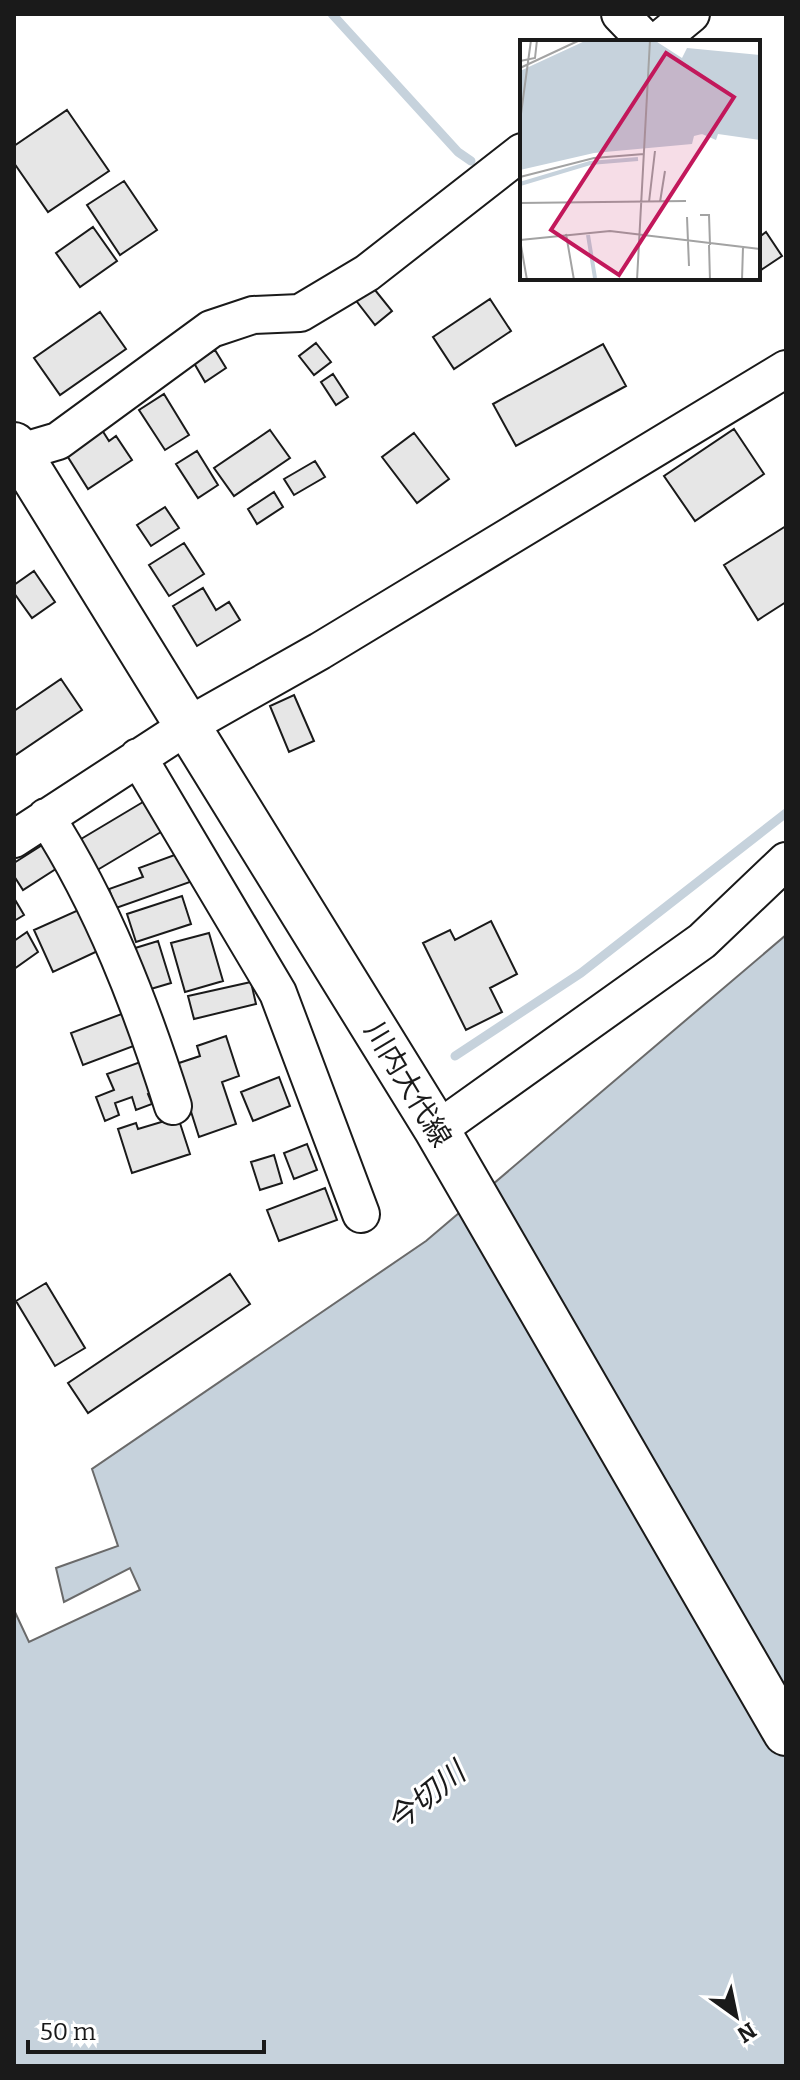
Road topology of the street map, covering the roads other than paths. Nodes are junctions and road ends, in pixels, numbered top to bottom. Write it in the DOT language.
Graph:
graph roads {
  1 [pos="620,14"];
  2 [pos="691,14"];
  3 [pos="645,40"];
  4 [pos="659,40"];
  5 [pos="520,154"];
  6 [pos="786,369"];
  7 [pos="15,450"];
  8 [pos="189,725"];
  9 [pos="138,757"];
  10 [pos="46,817"];
  11 [pos="14,839"];
  12 [pos="786,861"];
  13 [pos="173,1106"];
  14 [pos="448,1148"];
  15 [pos="361,1214"];
  16 [pos="786,1733"];
  1 -- 3 [label="street"];
  2 -- 4 [label="street"];
  5 -- 7 [label="street"];
  6 -- 8 [label="street"];
  7 -- 8 [label="main road, 川内大代線"];
  8 -- 9 [label="street"];
  8 -- 14 [label="main road, 川内大代線"];
  9 -- 10 [label="street"];
  9 -- 15 [label="street"];
  10 -- 11 [label="street"];
  10 -- 13 [label="street"];
  12 -- 14 [label="street"];
  14 -- 16 [label="main road, 川内大代線"];
}
